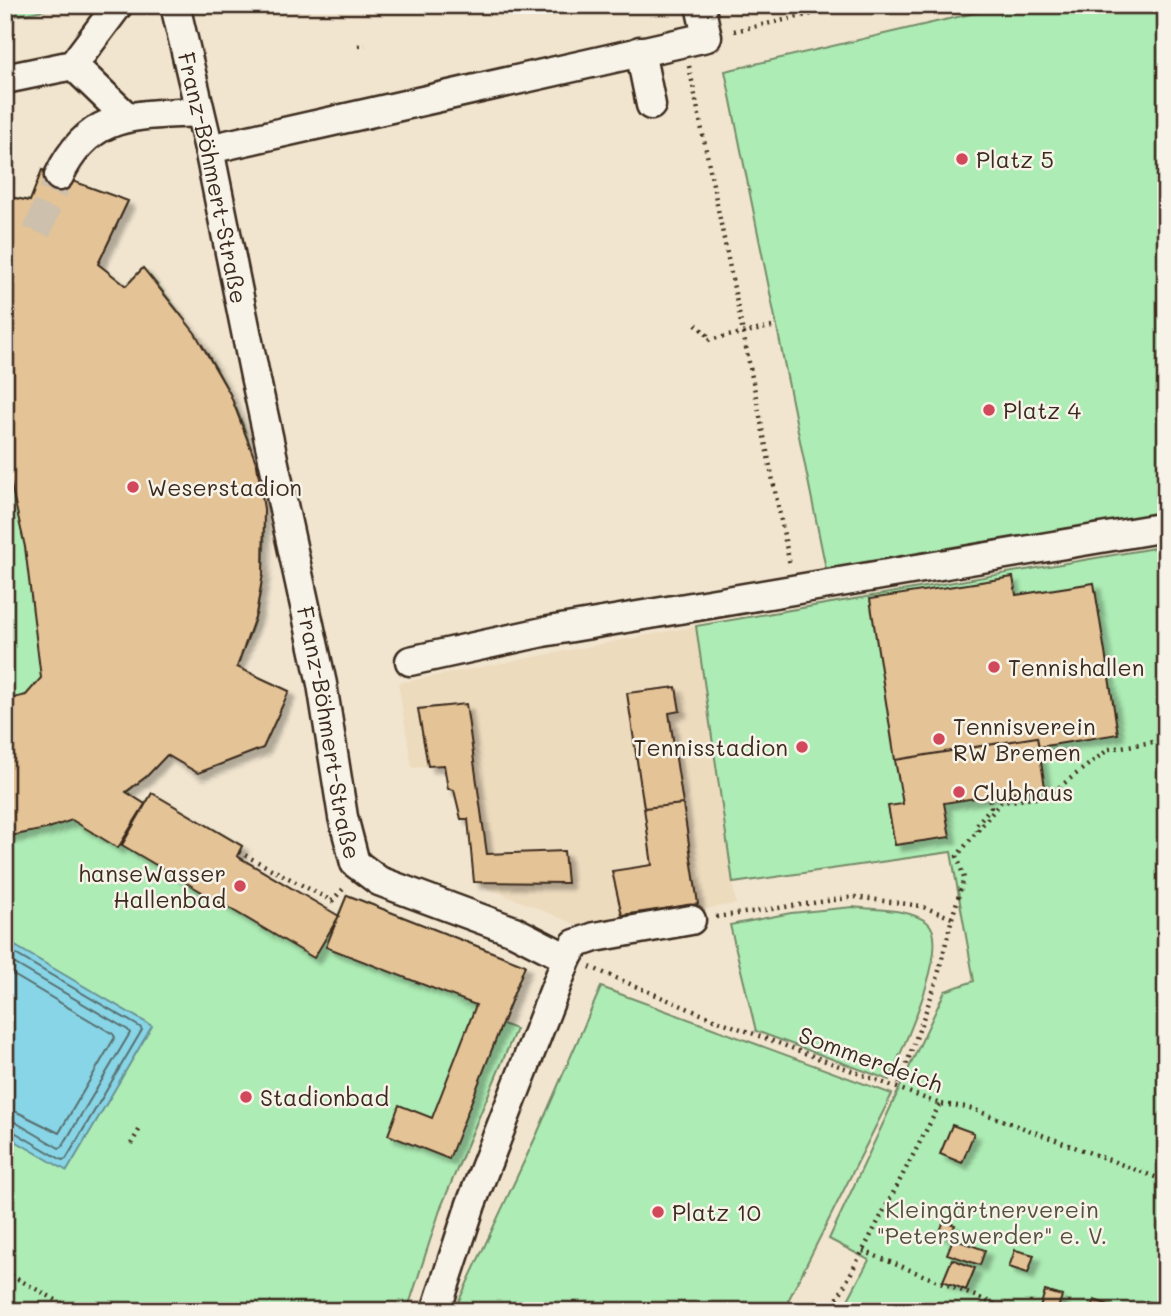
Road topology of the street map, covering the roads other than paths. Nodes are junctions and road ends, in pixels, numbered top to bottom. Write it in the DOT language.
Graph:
graph roads {
  1 [pos="118,5"];
  2 [pos="175,5"];
  3 [pos="700,5"];
  4 [pos="640,51"];
  5 [pos="73,65"];
  6 [pos="5,79"];
  7 [pos="651,105"];
  8 [pos="200,112"];
  9 [pos="127,117"];
  10 [pos="209,149"];
  11 [pos="59,176"];
  12 [pos="1166,527"];
  13 [pos="410,661"];
  14 [pos="691,920"];
  15 [pos="567,958"];
  16 [pos="436,1311"];
  1 -- 5 [label="street"];
  2 -- 8 [label="street, Franz-Böhmert-Straße"];
  3 -- 4 [label="street"];
  4 -- 7 [label="street"];
  4 -- 10 [label="street"];
  5 -- 6 [label="street"];
  5 -- 9 [label="street"];
  8 -- 9 [label="street"];
  8 -- 10 [label="street, Franz-Böhmert-Straße"];
  9 -- 11 [label="street"];
  10 -- 15 [label="street, Franz-Böhmert-Straße"];
  12 -- 13 [label="street"];
  14 -- 15 [label="street"];
  15 -- 16 [label="street"];
}
